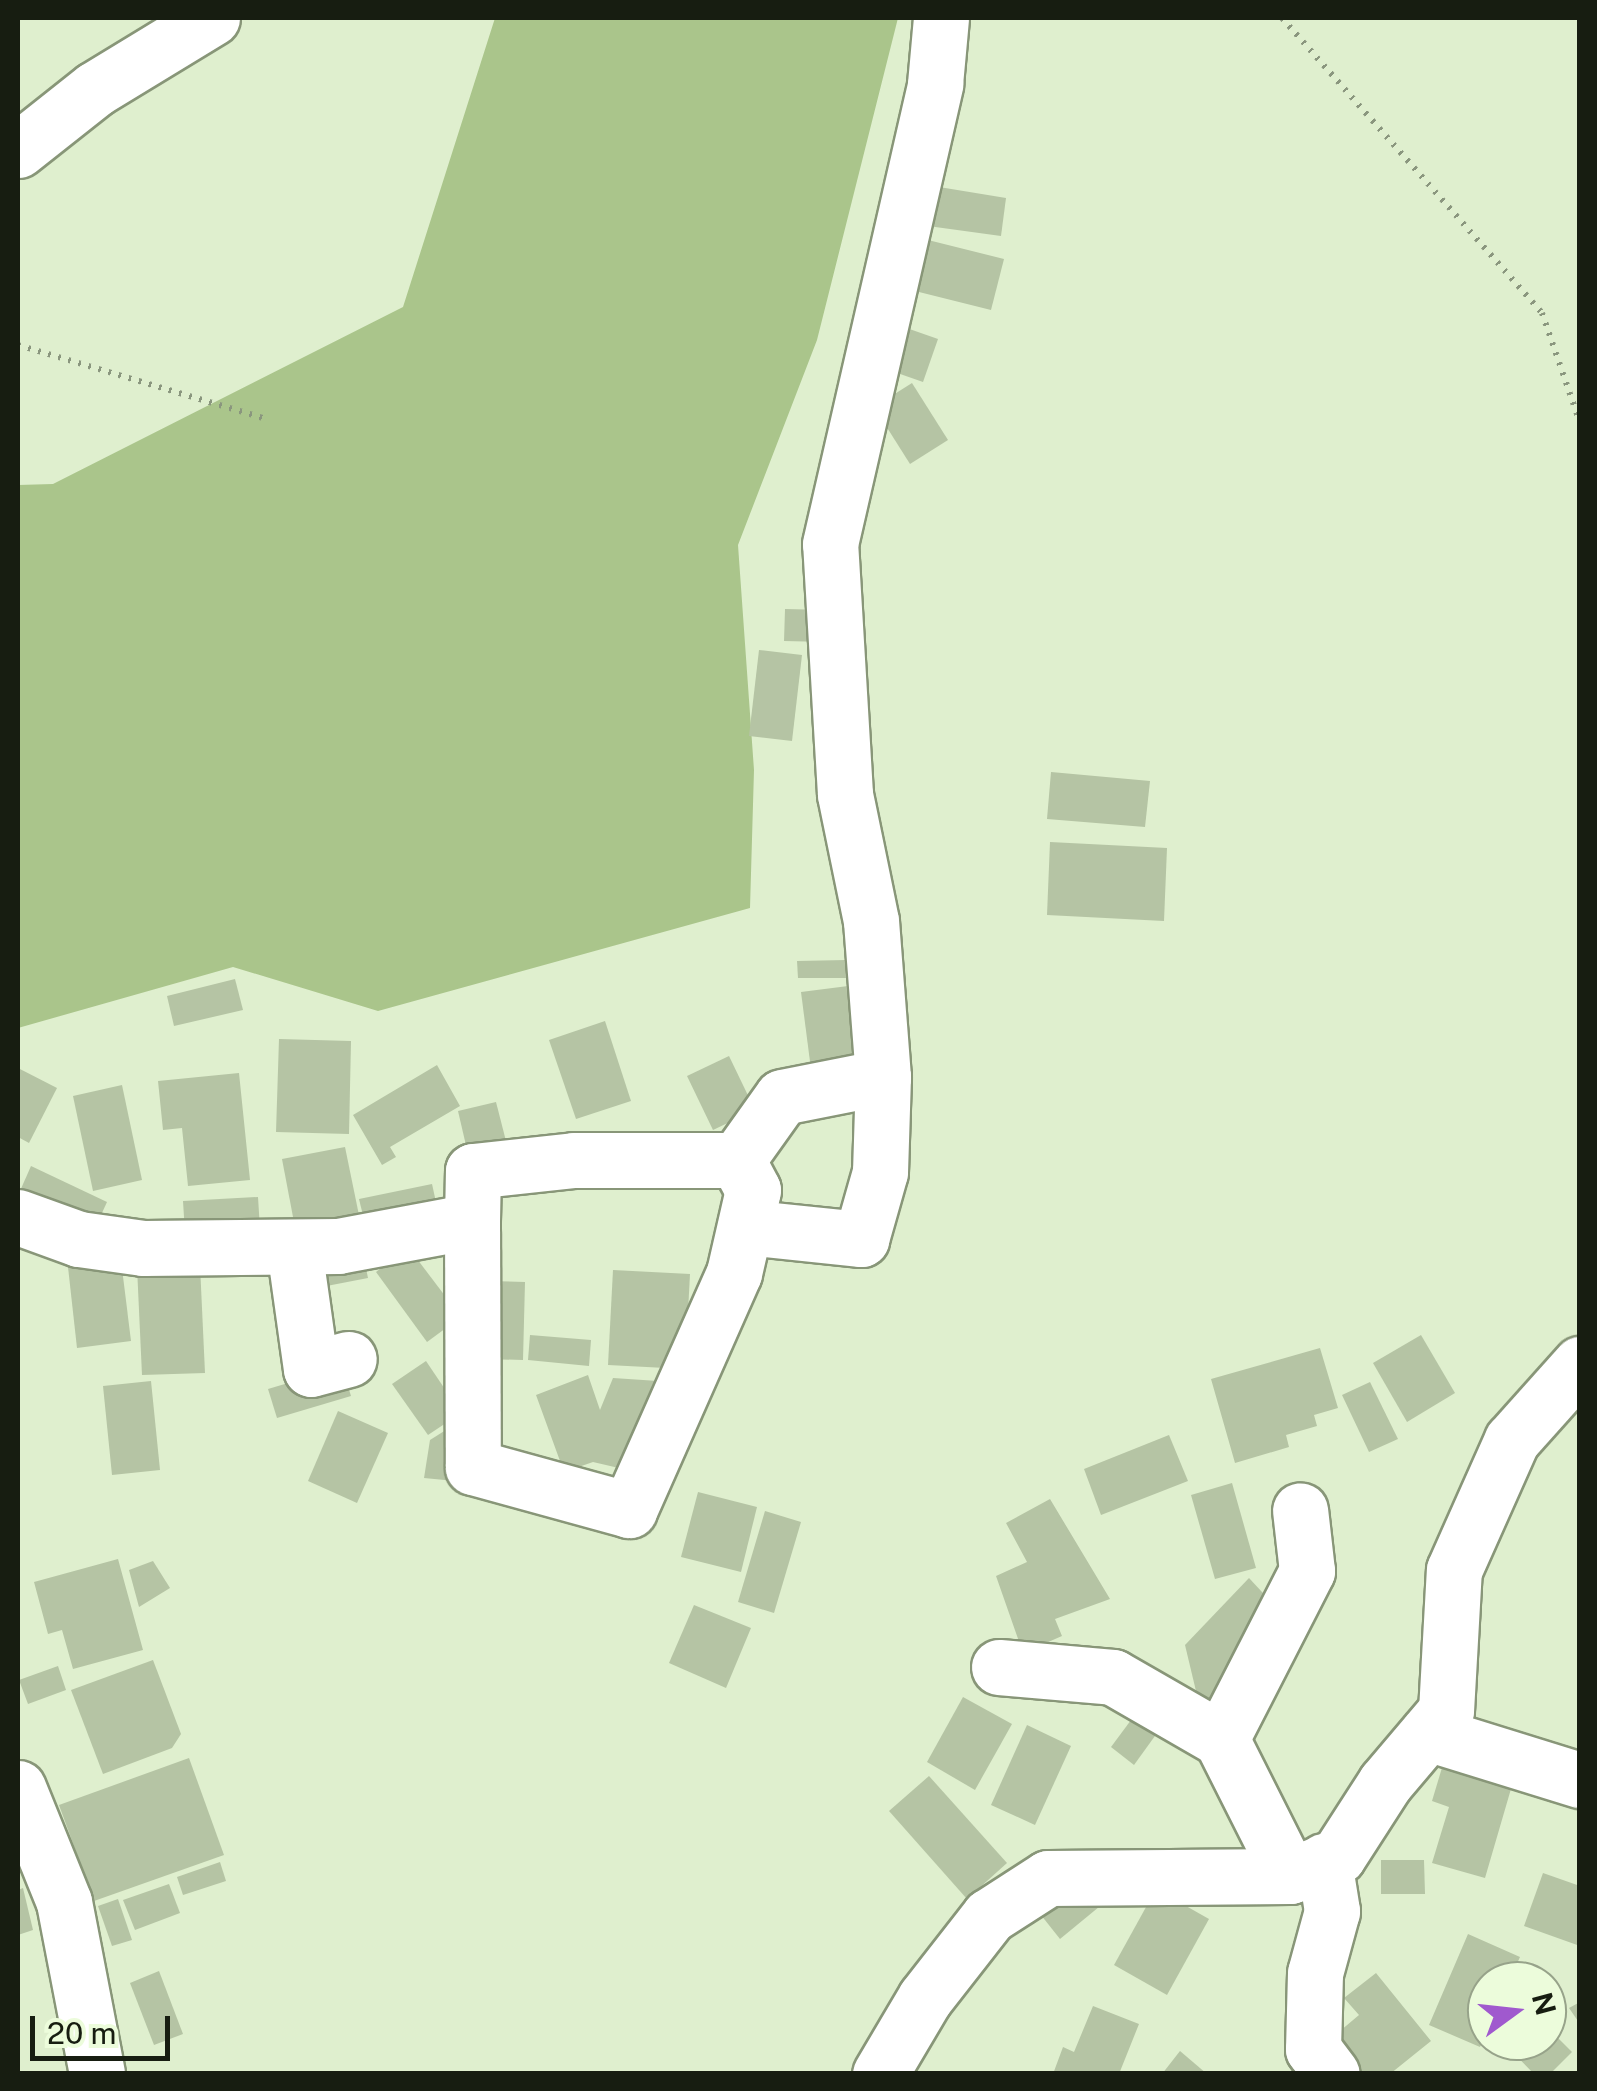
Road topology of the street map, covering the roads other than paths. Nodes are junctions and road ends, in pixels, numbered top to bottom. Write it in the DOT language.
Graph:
graph roads {
  1 [pos="212,18"];
  2 [pos="941,18"];
  3 [pos="18,150"];
  4 [pos="882,1077"];
  5 [pos="736,1160"];
  6 [pos="18,1217"];
  7 [pos="472,1222"];
  8 [pos="745,1228"];
  9 [pos="294,1248"];
  10 [pos="349,1359"];
  11 [pos="1580,1364"];
  12 [pos="1300,1510"];
  13 [pos="999,1667"];
  14 [pos="1428,1733"];
  15 [pos="1221,1739"];
  16 [pos="1580,1780"];
  17 [pos="18,1788"];
  18 [pos="1307,1869"];
  19 [pos="96,2074"];
  20 [pos="880,2074"];
  21 [pos="1332,2074"];
  1 -- 3 [label="street"];
  2 -- 4 [label="street"];
  4 -- 5 [label="street"];
  4 -- 8 [label="street"];
  5 -- 7 [label="street"];
  5 -- 8 [label="street"];
  6 -- 9 [label="street"];
  7 -- 8 [label="street"];
  7 -- 9 [label="street"];
  9 -- 10 [label="street"];
  11 -- 14 [label="street"];
  12 -- 15 [label="street"];
  13 -- 15 [label="street"];
  14 -- 16 [label="street"];
  14 -- 18 [label="street"];
  15 -- 18 [label="street"];
  17 -- 19 [label="street"];
  18 -- 20 [label="street"];
  18 -- 21 [label="street"];
}
